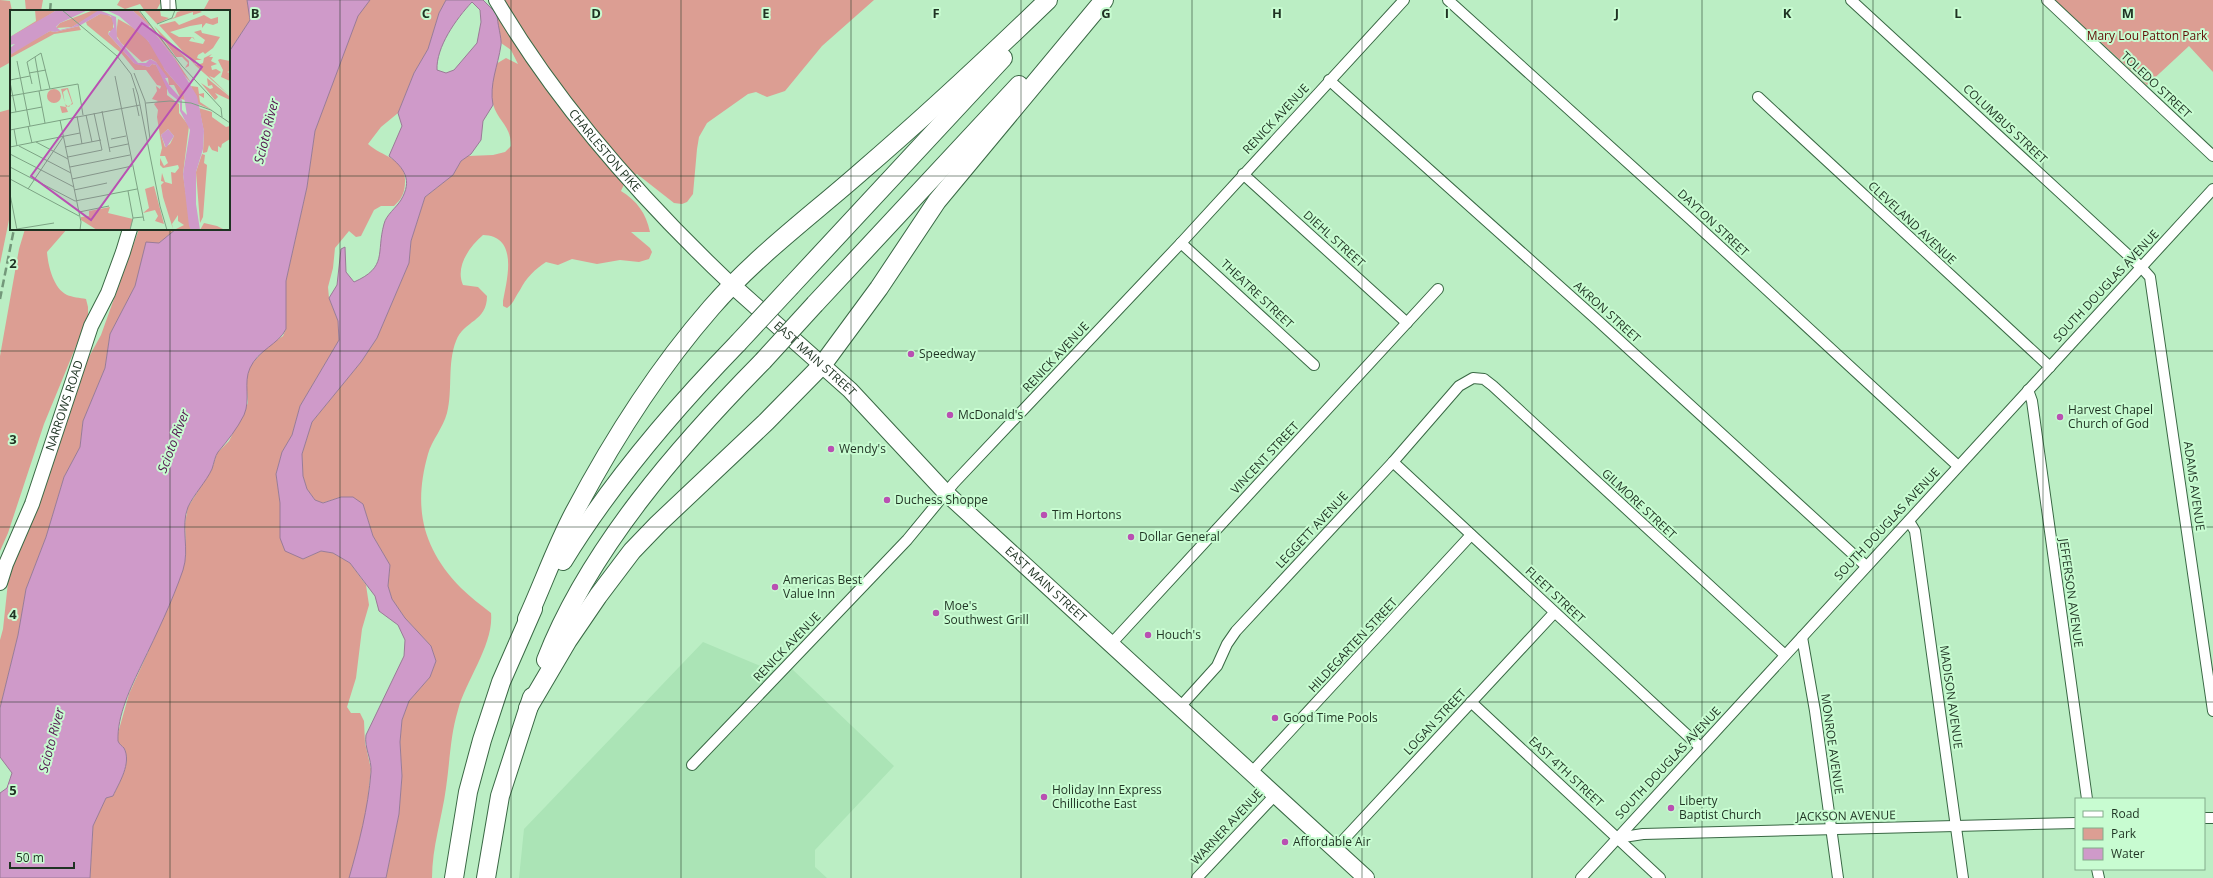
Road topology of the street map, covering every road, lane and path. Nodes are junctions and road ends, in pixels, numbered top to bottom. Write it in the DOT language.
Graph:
graph roads {
  1 [pos="168,0"];
  2 [pos="496,0"];
  3 [pos="1048,0"];
  4 [pos="1056,0"];
  5 [pos="1099,0"];
  6 [pos="1104,0"];
  7 [pos="1404,0"];
  8 [pos="1448,0"];
  9 [pos="1851,0"];
  10 [pos="2047,0"];
  11 [pos="169,10"];
  12 [pos="1329,80"];
  13 [pos="1758,97"];
  14 [pos="2213,156"];
  15 [pos="1243,174"];
  16 [pos="2213,189"];
  17 [pos="130,230"];
  18 [pos="1181,242"];
  19 [pos="2142,267"];
  20 [pos="732,285"];
  21 [pos="1438,289"];
  22 [pos="1407,323"];
  23 [pos="823,364"];
  24 [pos="1314,366"];
  25 [pos="2050,367"];
  26 [pos="1473,378"];
  27 [pos="2028,390"];
  28 [pos="1393,462"];
  29 [pos="1958,466"];
  30 [pos="946,493"];
  31 [pos="1908,521"];
  32 [pos="1471,535"];
  33 [pos="1866,566"];
  34 [pos="0,583"];
  35 [pos="1554,613"];
  36 [pos="527,619"];
  37 [pos="1802,637"];
  38 [pos="1111,644"];
  39 [pos="1785,655"];
  40 [pos="1471,702"];
  41 [pos="1180,707"];
  42 [pos="528,708"];
  43 [pos="2213,711"];
  44 [pos="1700,747"];
  45 [pos="692,765"];
  46 [pos="1252,772"];
  47 [pos="1276,794"];
  48 [pos="2087,798"];
  49 [pos="2075,823"];
  50 [pos="1956,826"];
  51 [pos="1831,829"];
  52 [pos="1617,838"];
  53 [pos="1335,849"];
  54 [pos="454,878"];
  55 [pos="486,878"];
  56 [pos="1197,878"];
  57 [pos="1366,878"];
  58 [pos="1580,878"];
  59 [pos="1660,878"];
  60 [pos="1838,878"];
  61 [pos="1964,878"];
  1 -- 11 [label="street"];
  2 -- 20 [label="street, CHARLESTON PIKE"];
  3 -- 20 [label="highway"];
  4 -- 36 [label="highway, bridge"];
  5 -- 42 [label="highway, bridge"];
  6 -- 23 [label="highway"];
  7 -- 12 [label="street, RENICK AVENUE"];
  8 -- 29 [label="street, DAYTON STREET"];
  9 -- 19 [label="street, COLUMBUS STREET"];
  10 -- 14 [label="street, TOLEDO STREET"];
  12 -- 15 [label="street, RENICK AVENUE"];
  12 -- 33 [label="street, AKRON STREET"];
  13 -- 25 [label="street, CLEVELAND AVENUE"];
  15 -- 18 [label="street, RENICK AVENUE"];
  15 -- 22 [label="street, DIEHL STREET"];
  16 -- 19 [label="street, SOUTH DOUGLAS AVENUE"];
  17 -- 34 [label="street, NARROWS ROAD"];
  18 -- 24 [label="street, THEATRE STREET"];
  18 -- 30 [label="street, RENICK AVENUE"];
  19 -- 25 [label="street, SOUTH DOUGLAS AVENUE"];
  19 -- 43 [label="street, ADAMS AVENUE"];
  20 -- 23 [label="main road, EAST MAIN STREET"];
  20 -- 36 [label="highway"];
  21 -- 22 [label="street, VINCENT STREET"];
  22 -- 38 [label="street, VINCENT STREET"];
  23 -- 30 [label="main road, EAST MAIN STREET"];
  23 -- 42 [label="highway"];
  25 -- 27 [label="street, SOUTH DOUGLAS AVENUE"];
  26 -- 28 [label="street, LEGGETT AVENUE"];
  26 -- 39 [label="street, GILMORE STREET"];
  27 -- 29 [label="street, SOUTH DOUGLAS AVENUE"];
  27 -- 48 [label="street, JEFFERSON AVENUE"];
  28 -- 32 [label="street, FLEET STREET"];
  28 -- 41 [label="street, LEGGETT AVENUE"];
  29 -- 31 [label="street, SOUTH DOUGLAS AVENUE"];
  30 -- 38 [label="main road, EAST MAIN STREET"];
  30 -- 45 [label="street, RENICK AVENUE"];
  31 -- 33 [label="street, SOUTH DOUGLAS AVENUE"];
  31 -- 50 [label="street, MADISON AVENUE"];
  32 -- 35 [label="street, FLEET STREET"];
  32 -- 46 [label="street, HILDEGARTEN STREET"];
  33 -- 37 [label="street, SOUTH DOUGLAS AVENUE"];
  35 -- 40 [label="street, LOGAN STREET"];
  35 -- 44 [label="street, FLEET STREET"];
  36 -- 54 [label="highway"];
  37 -- 39 [label="street, SOUTH DOUGLAS AVENUE"];
  37 -- 51 [label="street, MONROE AVENUE"];
  38 -- 41 [label="main road, EAST MAIN STREET"];
  39 -- 44 [label="street, SOUTH DOUGLAS AVENUE"];
  40 -- 52 [label="street, EAST 4TH STREET"];
  40 -- 53 [label="street, LOGAN STREET"];
  41 -- 46 [label="main road, EAST MAIN STREET"];
  42 -- 55 [label="highway"];
  44 -- 52 [label="street, SOUTH DOUGLAS AVENUE"];
  46 -- 47 [label="main road, EAST MAIN STREET"];
  47 -- 53 [label="main road, EAST MAIN STREET"];
  47 -- 56 [label="street, WARNER AVENUE"];
  49 -- 50 [label="street, JACKSON AVENUE"];
  50 -- 51 [label="street, JACKSON AVENUE"];
  50 -- 61 [label="street, MADISON AVENUE"];
  51 -- 52 [label="street, JACKSON AVENUE"];
  51 -- 60 [label="street, MONROE AVENUE"];
  52 -- 58 [label="street, SOUTH DOUGLAS AVENUE"];
  52 -- 59 [label="street, EAST 4TH STREET"];
  53 -- 57 [label="main road, EAST MAIN STREET"];
}
